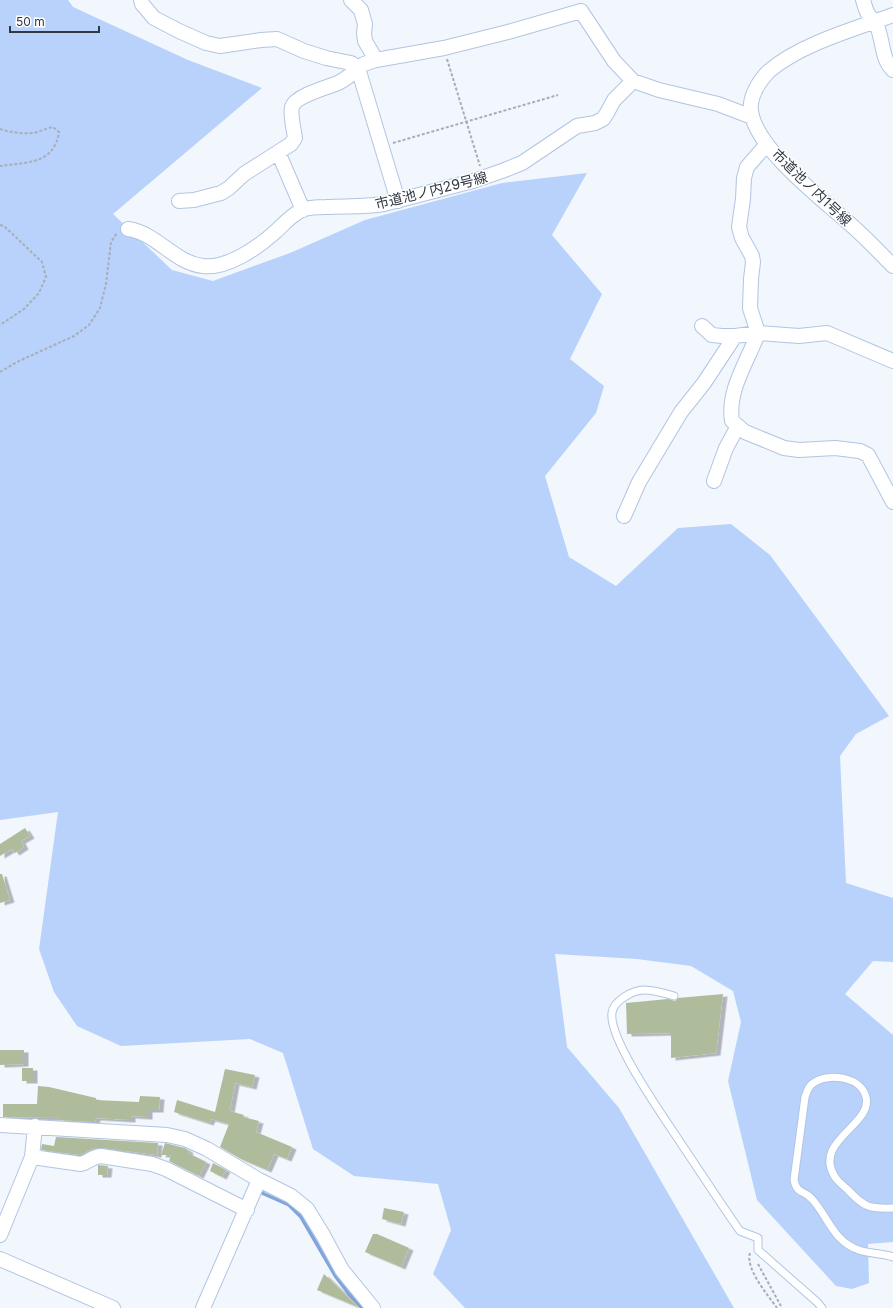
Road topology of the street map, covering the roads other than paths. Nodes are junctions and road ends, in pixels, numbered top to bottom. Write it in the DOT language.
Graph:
graph roads {
  1 [pos="141,0"];
  2 [pos="351,0"];
  3 [pos="863,0"];
  4 [pos="579,5"];
  5 [pos="893,15"];
  6 [pos="875,22"];
  7 [pos="376,60"];
  8 [pos="358,68"];
  9 [pos="893,70"];
  10 [pos="633,81"];
  11 [pos="752,117"];
  12 [pos="767,144"];
  13 [pos="278,152"];
  14 [pos="398,201"];
  15 [pos="179,202"];
  16 [pos="303,210"];
  17 [pos="128,229"];
  18 [pos="893,266"];
  19 [pos="702,326"];
  20 [pos="758,333"];
  21 [pos="735,336"];
  22 [pos="893,361"];
  23 [pos="738,426"];
  24 [pos="714,480"];
  25 [pos="893,502"];
  26 [pos="624,516"];
  27 [pos="674,996"];
  28 [pos="0,1124"];
  29 [pos="35,1126"];
  30 [pos="32,1157"];
  31 [pos="259,1180"];
  32 [pos="893,1208"];
  33 [pos="246,1210"];
  34 [pos="0,1235"];
  35 [pos="893,1257"];
  36 [pos="0,1259"];
  37 [pos="113,1308"];
  38 [pos="203,1308"];
  39 [pos="373,1308"];
  40 [pos="822,1308"];
  1 -- 8 [label="street"];
  2 -- 7 [label="street"];
  3 -- 6 [label="street"];
  4 -- 7 [label="street"];
  4 -- 10 [label="street"];
  5 -- 6 [label="street, 市道池ノ内1号線"];
  6 -- 9 [label="street"];
  6 -- 11 [label="street, 市道池ノ内1号線"];
  7 -- 8 [label="street"];
  8 -- 13 [label="street"];
  8 -- 14 [label="street"];
  10 -- 11 [label="street"];
  10 -- 14 [label="street, 市道池ノ内29号線"];
  11 -- 12 [label="street, 市道池ノ内1号線"];
  12 -- 18 [label="street, 市道池ノ内1号線"];
  12 -- 20 [label="street"];
  13 -- 15 [label="street"];
  13 -- 16 [label="street"];
  14 -- 16 [label="street, 市道池ノ内29号線"];
  16 -- 17 [label="street, 市道池ノ内29号線"];
  19 -- 21 [label="street"];
  20 -- 21 [label="street"];
  20 -- 22 [label="street"];
  20 -- 23 [label="street"];
  21 -- 26 [label="street"];
  23 -- 24 [label="street"];
  23 -- 25 [label="street"];
  27 -- 40 [label="lane"];
  28 -- 29 [label="street"];
  29 -- 30 [label="street"];
  29 -- 31 [label="street"];
  30 -- 33 [label="street"];
  30 -- 34 [label="street"];
  31 -- 33 [label="street"];
  31 -- 39 [label="street"];
  32 -- 35 [label="lane"];
  33 -- 38 [label="street"];
  36 -- 37 [label="street"];
}
